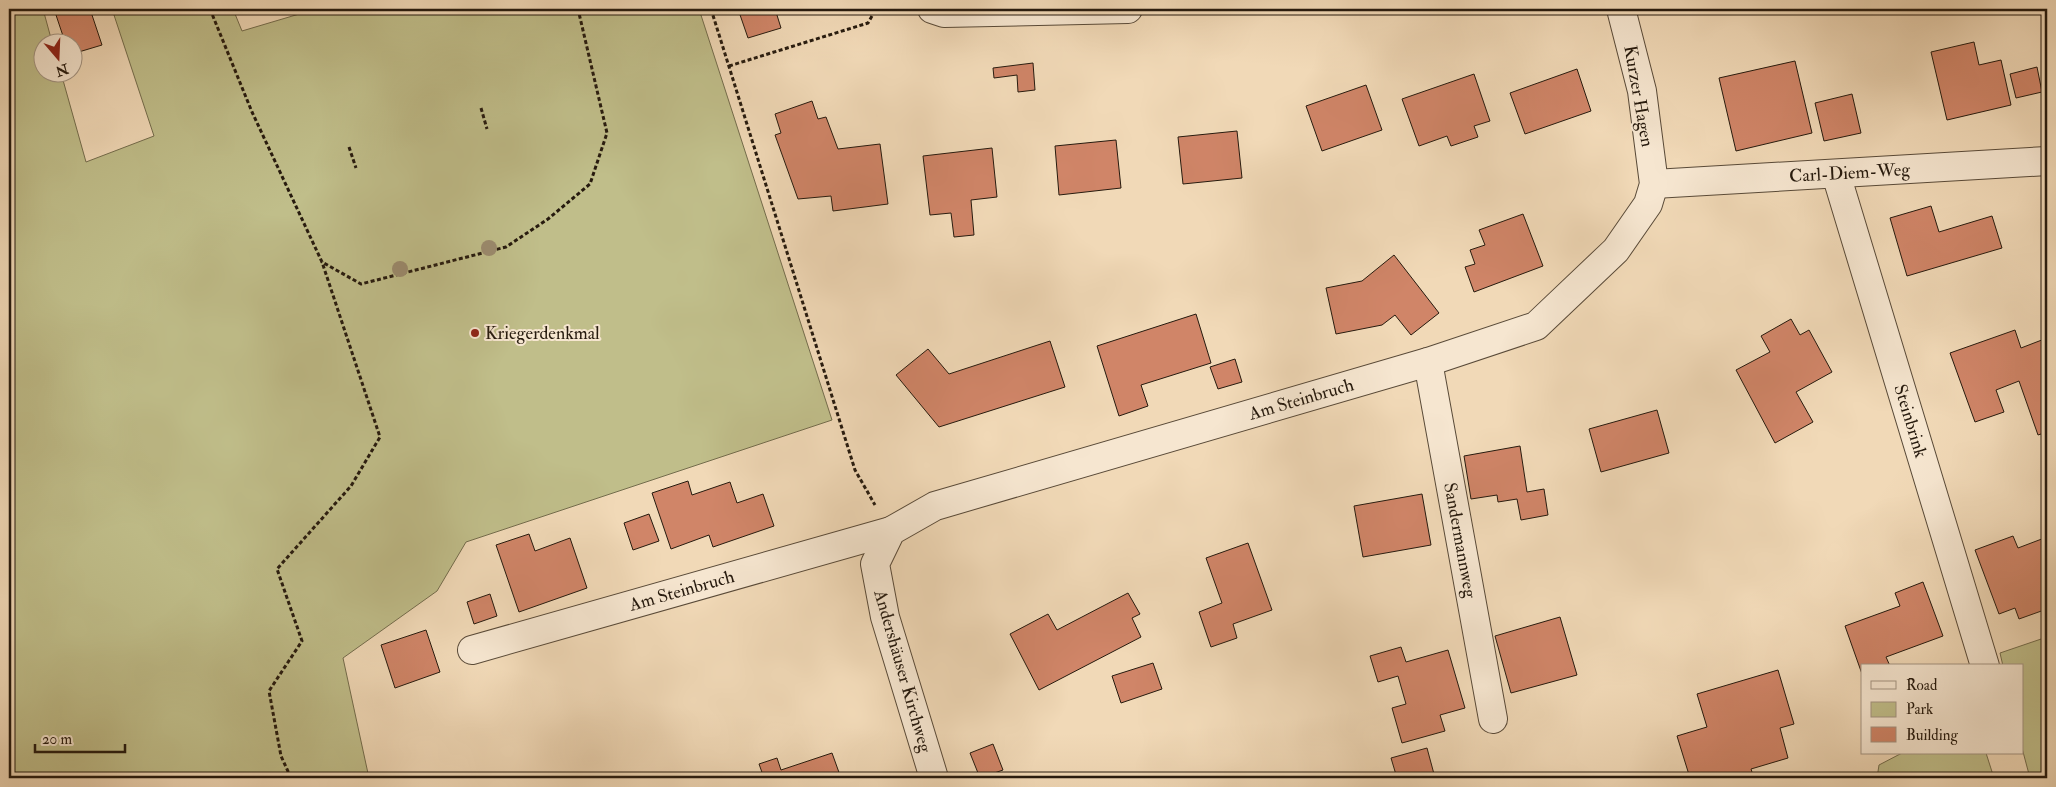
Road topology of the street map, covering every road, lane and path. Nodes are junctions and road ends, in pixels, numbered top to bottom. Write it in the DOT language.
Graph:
graph roads {
  1 [pos="210,9"];
  2 [pos="578,9"];
  3 [pos="712,9"];
  4 [pos="876,9"];
  5 [pos="932,9"];
  6 [pos="1128,9"];
  7 [pos="1621,9"];
  8 [pos="729,66"];
  9 [pos="481,108"];
  10 [pos="488,129"];
  11 [pos="349,147"];
  12 [pos="2047,162"];
  13 [pos="356,168"];
  14 [pos="1836,174"];
  15 [pos="1654,184"];
  16 [pos="322,262"];
  17 [pos="1428,362"];
  18 [pos="891,531"];
  19 [pos="472,650"];
  20 [pos="1984,664"];
  21 [pos="1493,719"];
  22 [pos="292,778"];
  23 [pos="934,778"];
  1 -- 16 [label="path"];
  2 -- 16 [label="path"];
  3 -- 8 [label="path"];
  4 -- 8 [label="path"];
  5 -- 6 [label="street"];
  7 -- 15 [label="street, Kurzer Hagen"];
  8 -- 18 [label="path"];
  9 -- 10 [label="path"];
  11 -- 13 [label="path"];
  12 -- 14 [label="street, Carl-Diem-Weg"];
  14 -- 15 [label="street, Carl-Diem-Weg"];
  14 -- 20 [label="street, Steinbrink"];
  15 -- 17 [label="street, Am Steinbruch"];
  16 -- 22 [label="path"];
  17 -- 18 [label="street, Am Steinbruch"];
  17 -- 21 [label="street, Sandermannweg"];
  18 -- 19 [label="street, Am Steinbruch"];
  18 -- 23 [label="street, Andershäuser Kirchweg"];
}
